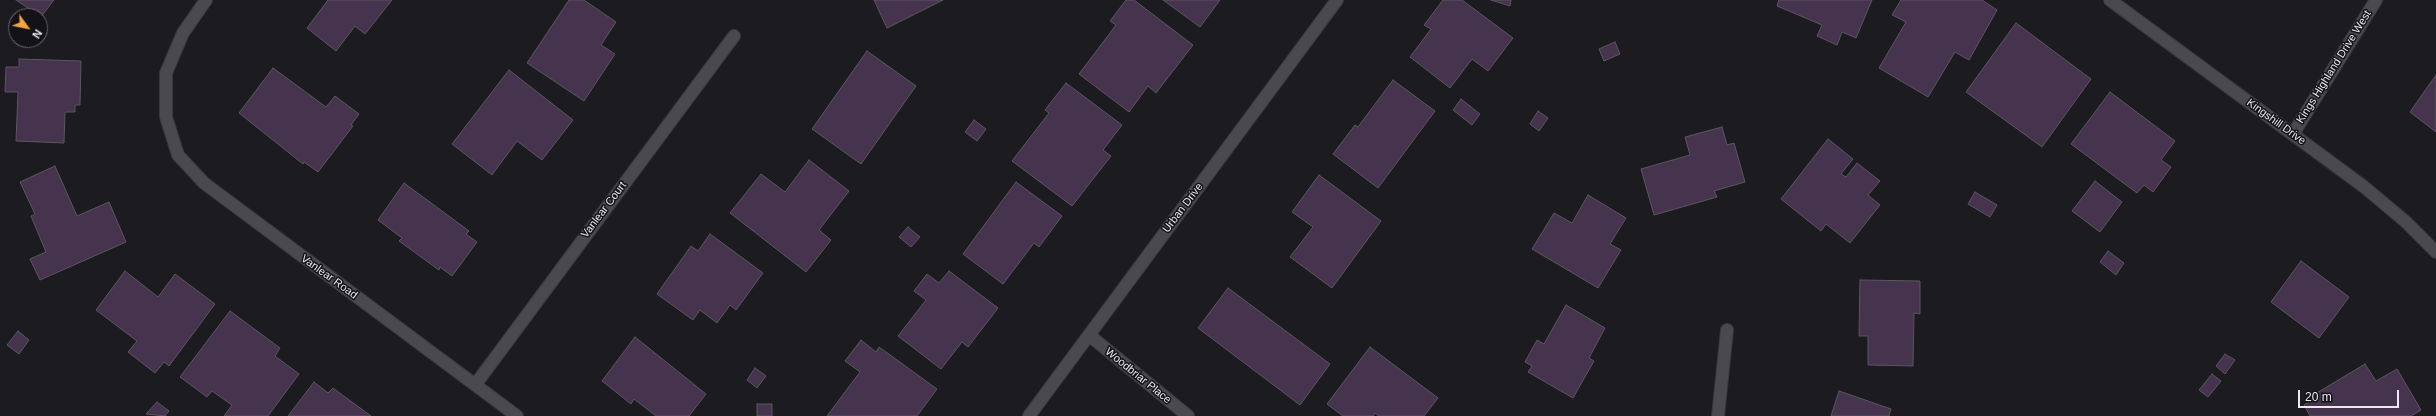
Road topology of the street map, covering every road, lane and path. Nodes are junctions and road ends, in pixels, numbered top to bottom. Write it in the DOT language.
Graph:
graph roads {
  1 [pos="206,0"];
  2 [pos="1337,0"];
  3 [pos="2110,0"];
  4 [pos="2374,1"];
  5 [pos="734,36"];
  6 [pos="2293,134"];
  7 [pos="2436,252"];
  8 [pos="1727,330"];
  9 [pos="1089,335"];
  10 [pos="476,385"];
  11 [pos="517,416"];
  12 [pos="1029,416"];
  13 [pos="1188,416"];
  14 [pos="1718,416"];
  1 -- 10 [label="street, Vanlear Road"];
  2 -- 9 [label="street, Urban Drive"];
  3 -- 6 [label="street, Kingshill Drive"];
  4 -- 6 [label="street, Kings Highland Drive West"];
  5 -- 10 [label="street, Vanlear Court"];
  6 -- 7 [label="street, Kingshill Drive"];
  8 -- 14 [label="street"];
  9 -- 12 [label="street, Urban Drive"];
  9 -- 13 [label="street, Woodbriar Place"];
  10 -- 11 [label="street, Vanlear Road"];
}
